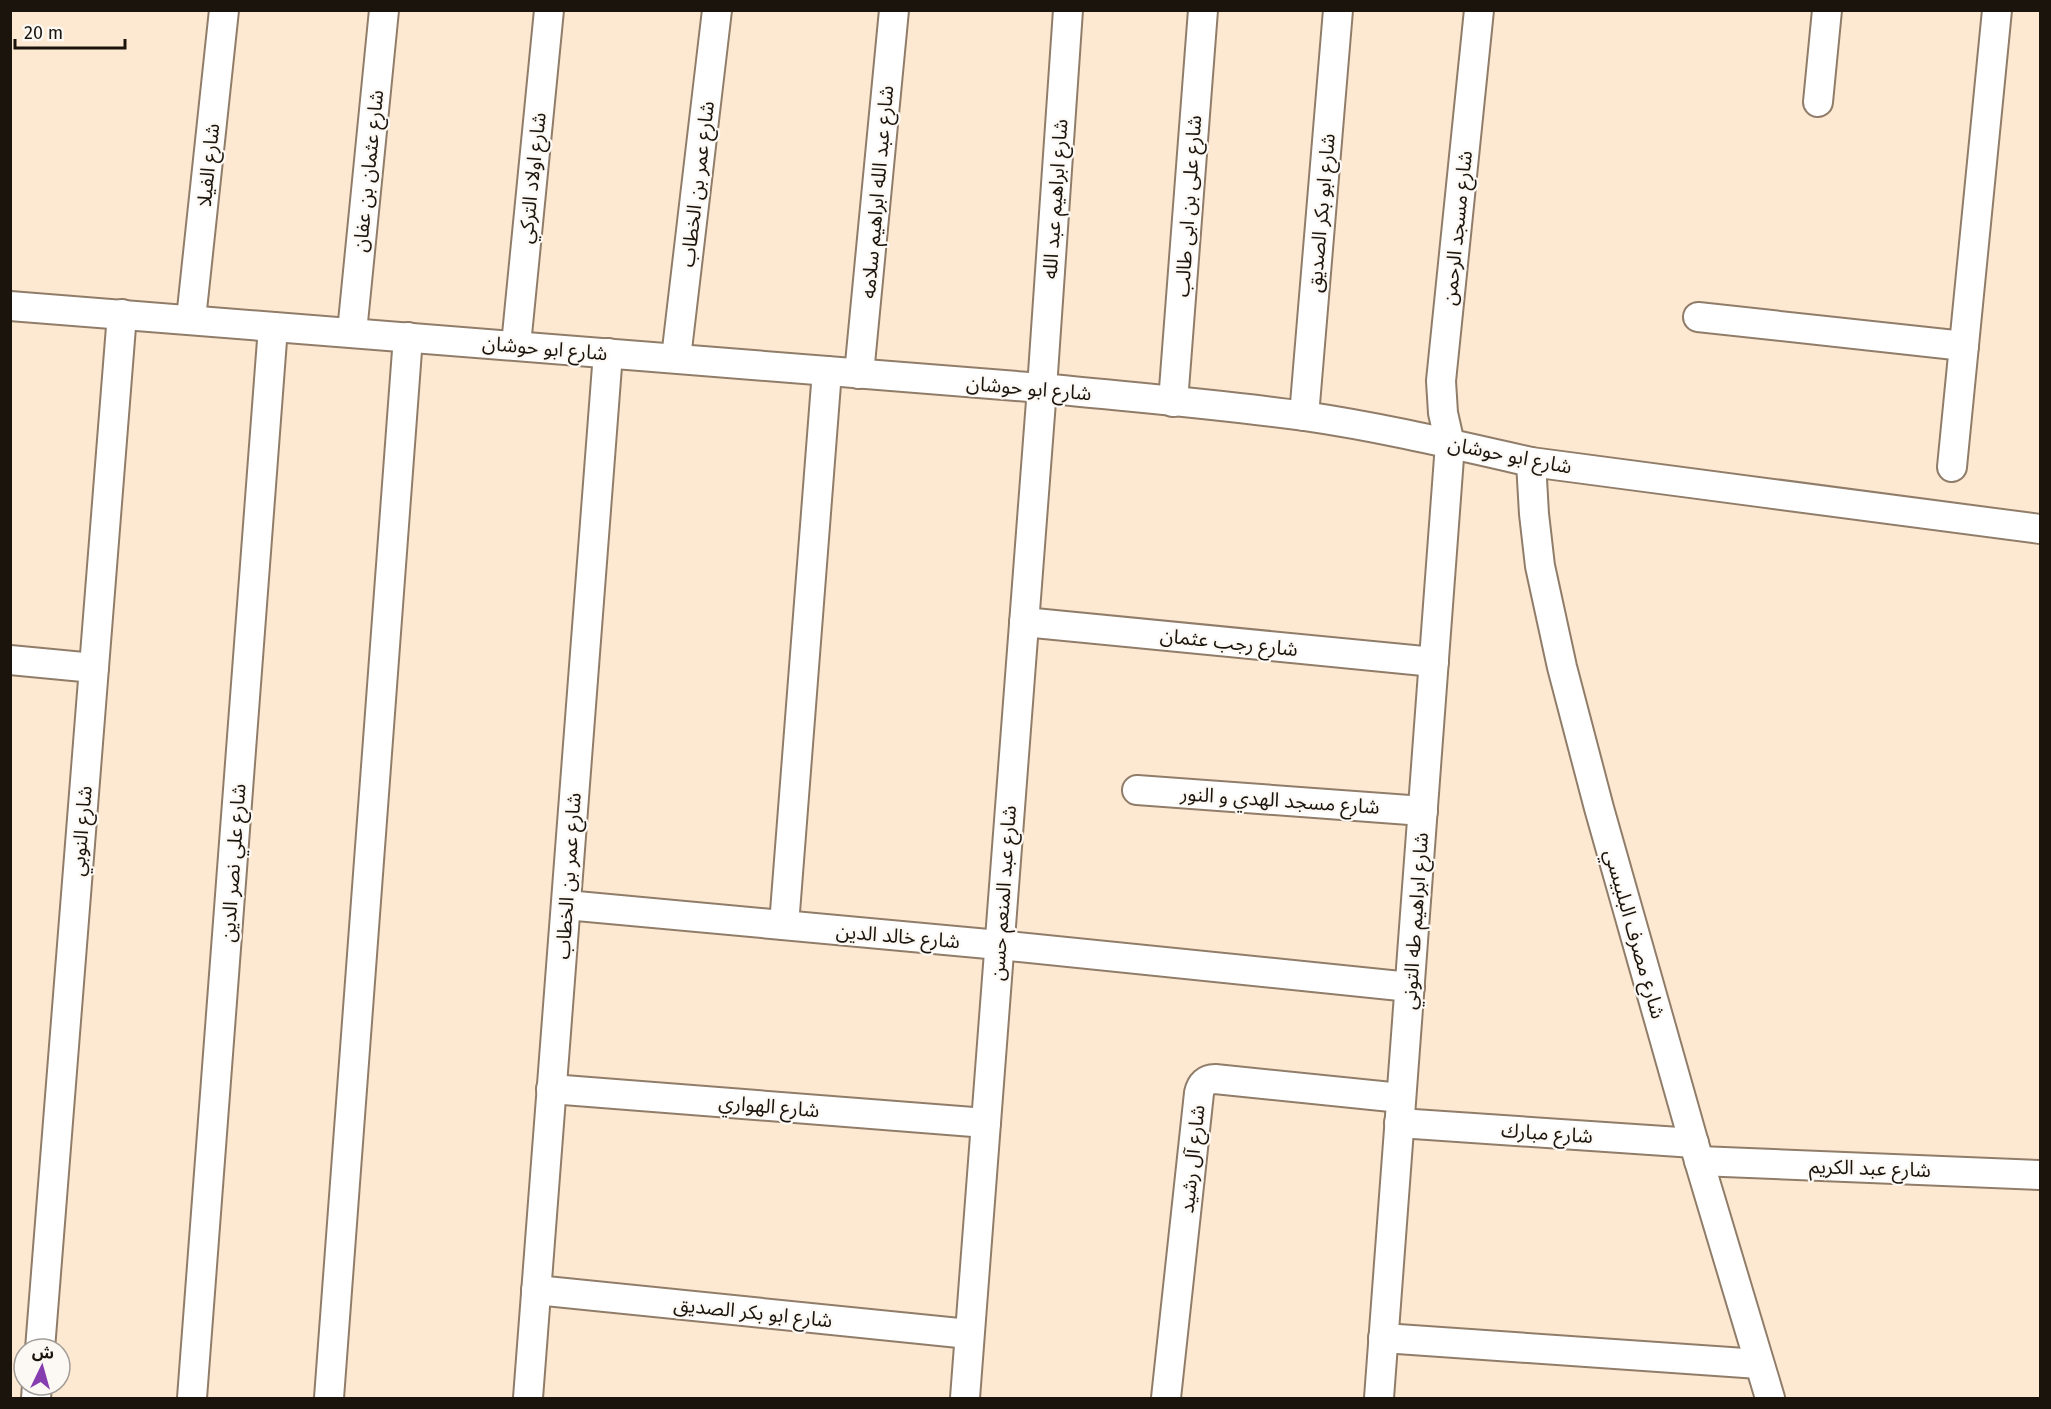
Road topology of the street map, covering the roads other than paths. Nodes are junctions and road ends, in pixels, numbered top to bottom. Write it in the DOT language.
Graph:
graph roads {
  1 [pos="224,10"];
  2 [pos="384,10"];
  3 [pos="549,10"];
  4 [pos="717,10"];
  5 [pos="894,10"];
  6 [pos="1068,10"];
  7 [pos="1203,10"];
  8 [pos="1338,10"];
  9 [pos="1479,10"];
  10 [pos="1827,10"];
  11 [pos="1997,10"];
  12 [pos="1818,102"];
  13 [pos="10,306"];
  14 [pos="122,314"];
  15 [pos="1698,317"];
  16 [pos="191,319"];
  17 [pos="273,327"];
  18 [pos="352,332"];
  19 [pos="408,337"];
  20 [pos="516,345"];
  21 [pos="1964,346"];
  22 [pos="608,353"];
  23 [pos="676,358"];
  24 [pos="827,371"];
  25 [pos="859,374"];
  26 [pos="1042,388"];
  27 [pos="1173,402"];
  28 [pos="1304,416"];
  29 [pos="1450,444"];
  30 [pos="1531,462"];
  31 [pos="1952,467"];
  32 [pos="2040,529"];
  33 [pos="1024,622"];
  34 [pos="10,660"];
  35 [pos="1434,662"];
  36 [pos="94,668"];
  37 [pos="1137,790"];
  38 [pos="1423,811"];
  39 [pos="566,905"];
  40 [pos="784,926"];
  41 [pos="999,945"];
  42 [pos="1410,987"];
  43 [pos="551,1089"];
  44 [pos="1400,1110"];
  45 [pos="986,1123"];
  46 [pos="1697,1152"];
  47 [pos="2040,1175"];
  48 [pos="536,1290"];
  49 [pos="969,1334"];
  50 [pos="41,1337"];
  51 [pos="1383,1338"];
  52 [pos="1759,1364"];
  53 [pos="192,1398"];
  54 [pos="329,1398"];
  55 [pos="528,1398"];
  56 [pos="964,1398"];
  57 [pos="1166,1398"];
  58 [pos="1379,1398"];
  59 [pos="1770,1398"];
  1 -- 16 [label="street, شارع الفيلا"];
  2 -- 18 [label="street, شارع عثمان بن عفان"];
  3 -- 20 [label="street, شارع اولاد التركي"];
  4 -- 23 [label="street, شارع عمر بن الخطاب"];
  5 -- 25 [label="street, شارع عبد الله ابراهيم سلامه"];
  6 -- 26 [label="street, شارع ابراهيم عبد الله"];
  7 -- 27 [label="street, شارع على بن ابى طالب"];
  8 -- 28 [label="street, شارع ابو بكر الصديق"];
  9 -- 29 [label="street, شارع مسجد الرحمن"];
  10 -- 12 [label="street"];
  11 -- 21 [label="street"];
  13 -- 14 [label="street, شارع ابو حوشان"];
  14 -- 16 [label="street, شارع ابو حوشان"];
  14 -- 36 [label="street, شارع النوبي"];
  15 -- 21 [label="street"];
  16 -- 17 [label="street, شارع ابو حوشان"];
  17 -- 18 [label="street, شارع ابو حوشان"];
  17 -- 53 [label="street, شارع علي نصر الدين"];
  18 -- 19 [label="street, شارع ابو حوشان"];
  19 -- 20 [label="street, شارع ابو حوشان"];
  19 -- 54 [label="street"];
  20 -- 22 [label="street, شارع ابو حوشان"];
  21 -- 31 [label="street"];
  22 -- 23 [label="street, شارع ابو حوشان"];
  22 -- 39 [label="street, شارع عمر بن الخطاب"];
  23 -- 24 [label="street, شارع ابو حوشان"];
  24 -- 25 [label="street, شارع ابو حوشان"];
  24 -- 40 [label="street"];
  25 -- 26 [label="street, شارع ابو حوشان"];
  26 -- 27 [label="street, شارع ابو حوشان"];
  26 -- 33 [label="street, شارع عبد المنعم حسن"];
  27 -- 28 [label="street, شارع ابو حوشان"];
  28 -- 29 [label="street, شارع ابو حوشان"];
  29 -- 30 [label="street, شارع ابو حوشان"];
  29 -- 35 [label="street, شارع ابراهيم طه التوني"];
  30 -- 32 [label="street, شارع ابو حوشان"];
  30 -- 46 [label="street, شارع مصرف البلبيسي"];
  33 -- 35 [label="street, شارع رجب عثمان"];
  33 -- 41 [label="street, شارع عبد المنعم حسن"];
  34 -- 36 [label="street"];
  35 -- 38 [label="street, شارع ابراهيم طه التوني"];
  36 -- 50 [label="street, شارع النوبي"];
  37 -- 38 [label="street, شارع مسجد الهدي و النور"];
  38 -- 42 [label="street, شارع ابراهيم طه التوني"];
  39 -- 40 [label="street, شارع خالد الدين"];
  39 -- 43 [label="street, شارع عمر بن الخطاب"];
  40 -- 41 [label="street, شارع خالد الدين"];
  41 -- 42 [label="street, شارع خالد الدين"];
  41 -- 45 [label="street, شارع عبد المنعم حسن"];
  42 -- 44 [label="street, شارع ابراهيم طه التوني"];
  43 -- 45 [label="street, شارع الهواري"];
  43 -- 48 [label="street, شارع عمر بن الخطاب"];
  44 -- 46 [label="street, شارع مبارك"];
  44 -- 51 [label="street, شارع ابراهيم طه التوني"];
  44 -- 57 [label="street, شارع آل رشيد"];
  45 -- 49 [label="street, شارع عبد المنعم حسن"];
  46 -- 47 [label="street, شارع عبد الكريم"];
  46 -- 52 [label="street, شارع مصرف البلبيسي"];
  48 -- 49 [label="street, شارع ابو بكر الصديق"];
  48 -- 55 [label="street, شارع عمر بن الخطاب"];
  49 -- 56 [label="street, شارع عبد المنعم حسن"];
  51 -- 52 [label="street"];
  51 -- 58 [label="street, شارع ابراهيم طه التوني"];
  52 -- 59 [label="street, شارع مصرف البلبيسي"];
}
